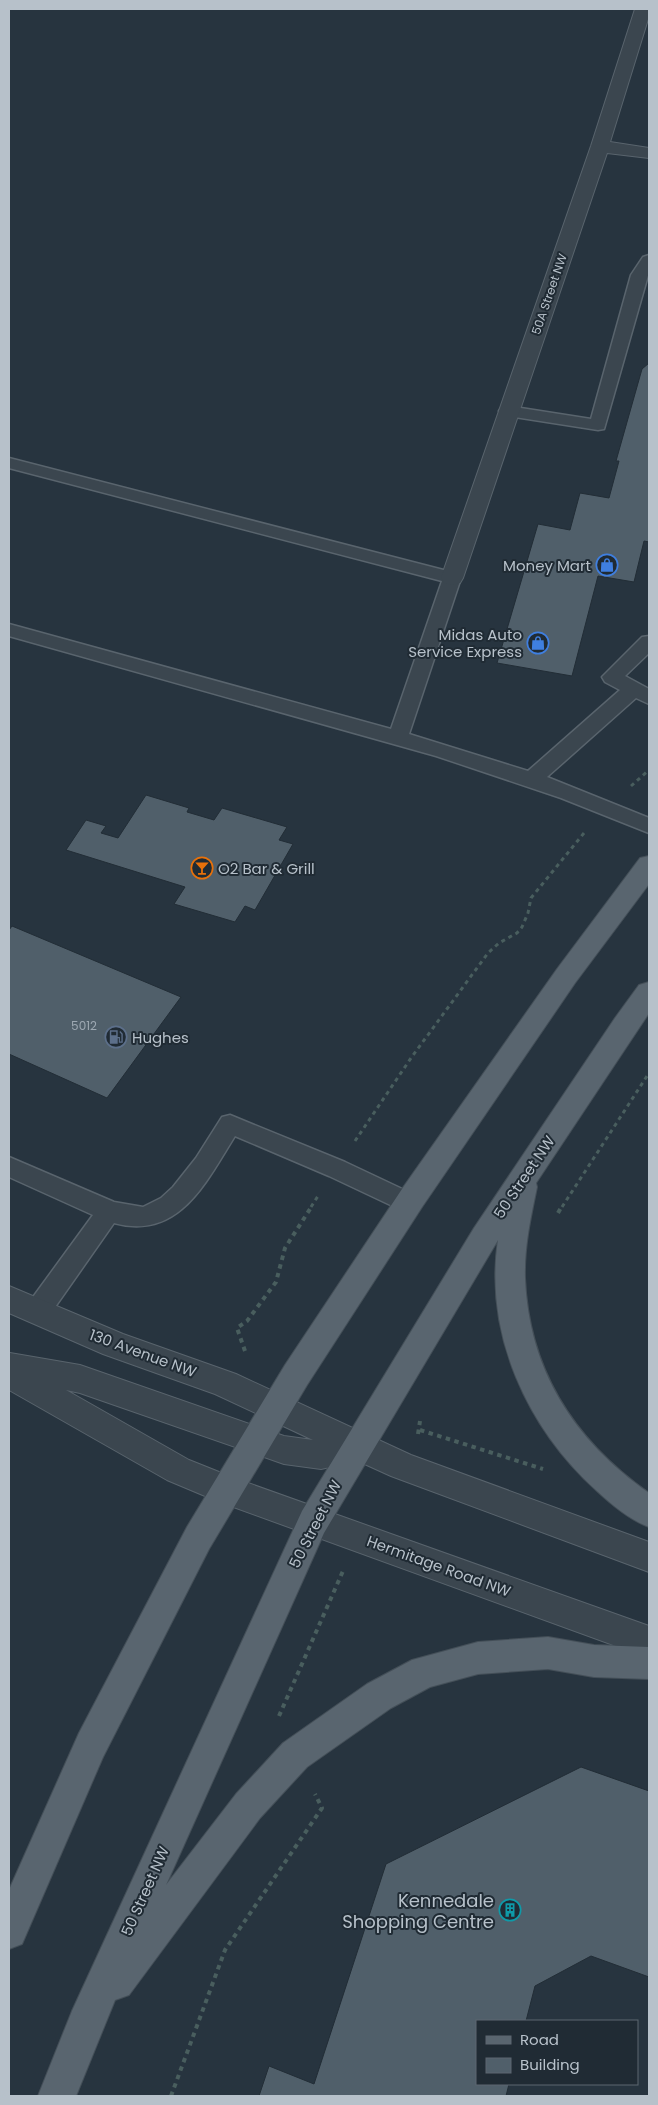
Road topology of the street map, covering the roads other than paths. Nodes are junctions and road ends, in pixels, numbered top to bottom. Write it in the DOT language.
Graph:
graph roads {
  1 [pos="643,9"];
  2 [pos="600,146"];
  3 [pos="649,153"];
  4 [pos="649,260"];
  5 [pos="508,412"];
  6 [pos="9,463"];
  7 [pos="452,578"];
  8 [pos="9,630"];
  9 [pos="649,642"];
  10 [pos="642,693"];
  11 [pos="398,737"];
  12 [pos="532,779"];
  13 [pos="649,826"];
  14 [pos="649,864"];
  15 [pos="649,992"];
  16 [pos="9,1167"];
  17 [pos="525,1173"];
  18 [pos="409,1203"];
  19 [pos="109,1211"];
  20 [pos="9,1299"];
  21 [pos="37,1312"];
  22 [pos="9,1367"];
  23 [pos="9,1374"];
  24 [pos="277,1407"];
  25 [pos="258,1440"];
  26 [pos="357,1447"];
  27 [pos="228,1491"];
  28 [pos="649,1512"];
  29 [pos="313,1522"];
  30 [pos="649,1556"];
  31 [pos="649,1642"];
  32 [pos="649,1663"];
  33 [pos="9,1930"];
  34 [pos="85,2024"];
  35 [pos="56,2096"];
  1 -- 2 [label="street, 50A Street NW"];
  2 -- 3 [label="street"];
  2 -- 5 [label="street, 50A Street NW"];
  4 -- 5 [label="lane"];
  5 -- 7 [label="street, 50A Street NW"];
  6 -- 7 [label="lane"];
  7 -- 11 [label="lane"];
  8 -- 11 [label="lane"];
  9 -- 10 [label="lane"];
  10 -- 12 [label="lane"];
  11 -- 12 [label="lane"];
  12 -- 13 [label="lane"];
  14 -- 18 [label="main road"];
  15 -- 17 [label="main road, 50 Street NW"];
  16 -- 19 [label="lane"];
  17 -- 26 [label="main road, 50 Street NW"];
  17 -- 28 [label="main road"];
  18 -- 19 [label="lane"];
  18 -- 24 [label="main road"];
  19 -- 21 [label="lane"];
  20 -- 21 [label="street, 130 Avenue NW"];
  21 -- 24 [label="street, 130 Avenue NW"];
  22 -- 25 [label="street"];
  23 -- 27 [label="street"];
  24 -- 25 [label="main road"];
  24 -- 26 [label="street"];
  25 -- 26 [label="street"];
  25 -- 27 [label="main road"];
  26 -- 29 [label="main road, 50 Street NW"];
  26 -- 30 [label="street"];
  27 -- 29 [label="street, Hermitage Road NW"];
  27 -- 33 [label="main road"];
  29 -- 31 [label="street, Hermitage Road NW"];
  29 -- 34 [label="main road, 50 Street NW"];
  32 -- 34 [label="main road"];
  34 -- 35 [label="main road, 50 Street NW"];
}
